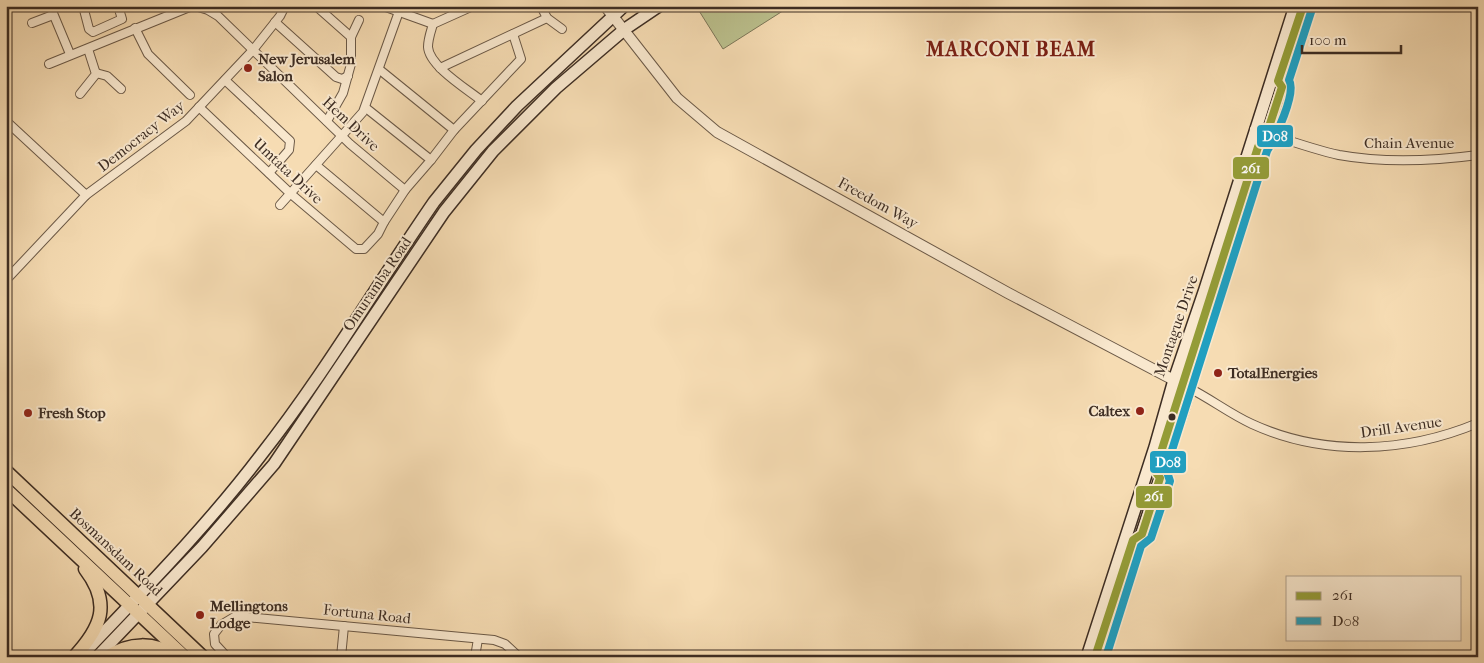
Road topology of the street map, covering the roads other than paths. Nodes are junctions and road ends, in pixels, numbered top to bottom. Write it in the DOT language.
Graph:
graph roads {
  1 [pos="50,6"];
  2 [pos="83,6"];
  3 [pos="118,6"];
  4 [pos="194,6"];
  5 [pos="284,6"];
  6 [pos="316,6"];
  7 [pos="383,6"];
  8 [pos="472,6"];
  9 [pos="541,6"];
  10 [pos="624,6"];
  11 [pos="659,6"];
  12 [pos="1295,6"];
  13 [pos="1308,6"];
  14 [pos="400,9"];
  15 [pos="609,11"];
  16 [pos="53,15"];
  17 [pos="547,18"];
  18 [pos="359,20"];
  19 [pos="275,22"];
  20 [pos="32,23"];
  21 [pos="433,24"];
  22 [pos="135,28"];
  23 [pos="562,29"];
  24 [pos="625,30"];
  25 [pos="513,34"];
  26 [pos="351,37"];
  27 [pos="88,48"];
  28 [pos="253,50"];
  29 [pos="70,54"];
  30 [pos="49,64"];
  31 [pos="440,68"];
  32 [pos="380,70"];
  33 [pos="96,73"];
  34 [pos="348,76"];
  35 [pos="225,80"];
  36 [pos="120,89"];
  37 [pos="80,94"];
  38 [pos="190,95"];
  39 [pos="482,101"];
  40 [pos="199,107"];
  41 [pos="366,108"];
  42 [pos="6,121"];
  43 [pos="327,121"];
  44 [pos="1254,129"];
  45 [pos="454,130"];
  46 [pos="1267,133"];
  47 [pos="343,137"];
  48 [pos="1478,155"];
  49 [pos="431,160"];
  50 [pos="316,165"];
  51 [pos="269,173"];
  52 [pos="405,190"];
  53 [pos="290,194"];
  54 [pos="86,195"];
  55 [pos="280,205"];
  56 [pos="384,222"];
  57 [pos="6,280"];
  58 [pos="1174,380"];
  59 [pos="1190,388"];
  60 [pos="1478,423"];
  61 [pos="6,471"];
  62 [pos="6,489"];
  63 [pos="67,546"];
  64 [pos="138,604"];
  65 [pos="344,626"];
  66 [pos="478,639"];
  67 [pos="74,657"];
  68 [pos="80,657"];
  69 [pos="98,657"];
  70 [pos="107,657"];
  71 [pos="177,657"];
  72 [pos="185,657"];
  73 [pos="202,657"];
  74 [pos="227,657"];
  75 [pos="341,657"];
  76 [pos="475,657"];
  77 [pos="519,657"];
  78 [pos="1087,657"];
  79 [pos="1101,657"];
  1 -- 16 [label="street"];
  2 -- 3 [label="street"];
  4 -- 22 [label="street"];
  4 -- 28 [label="street, Hem Drive"];
  5 -- 19 [label="street, Democracy Way"];
  6 -- 26 [label="street"];
  7 -- 14 [label="street"];
  8 -- 21 [label="street"];
  9 -- 17 [label="street"];
  10 -- 15 [label="main road, Omuramba Road"];
  11 -- 24 [label="main road, Omuramba Road"];
  12 -- 44 [label="main road, Montague Drive"];
  13 -- 46 [label="main road, Montague Drive"];
  14 -- 21 [label="street"];
  14 -- 32 [label="street"];
  15 -- 24 [label="street, Freedom Way"];
  15 -- 64 [label="main road, Omuramba Road"];
  16 -- 20 [label="street"];
  16 -- 29 [label="street"];
  17 -- 23 [label="street"];
  17 -- 25 [label="street"];
  18 -- 26 [label="street"];
  19 -- 28 [label="street, Democracy Way"];
  19 -- 34 [label="street"];
  21 -- 31 [label="street"];
  22 -- 27 [label="street"];
  22 -- 38 [label="street"];
  24 -- 58 [label="street, Freedom Way"];
  24 -- 64 [label="main road, Omuramba Road"];
  25 -- 31 [label="street"];
  25 -- 39 [label="street"];
  26 -- 34 [label="street"];
  27 -- 29 [label="street"];
  27 -- 33 [label="street"];
  28 -- 35 [label="street, Democracy Way"];
  28 -- 43 [label="street, Hem Drive"];
  29 -- 30 [label="street"];
  31 -- 39 [label="street"];
  32 -- 41 [label="street"];
  32 -- 45 [label="street"];
  33 -- 36 [label="street"];
  33 -- 37 [label="street"];
  34 -- 43 [label="street"];
  35 -- 40 [label="street, Democracy Way"];
  35 -- 51 [label="street"];
  39 -- 45 [label="street"];
  40 -- 51 [label="street, Umtata Drive"];
  40 -- 54 [label="street, Democracy Way"];
  41 -- 47 [label="street"];
  41 -- 49 [label="street"];
  42 -- 54 [label="street"];
  43 -- 47 [label="street, Hem Drive"];
  44 -- 46 [label="street, Chain Avenue"];
  44 -- 58 [label="main road, Montague Drive"];
  45 -- 49 [label="street"];
  46 -- 48 [label="street, Chain Avenue"];
  46 -- 59 [label="main road, Montague Drive"];
  47 -- 50 [label="street"];
  47 -- 52 [label="street, Hem Drive"];
  49 -- 52 [label="street"];
  50 -- 53 [label="street"];
  50 -- 56 [label="street"];
  51 -- 53 [label="street, Umtata Drive"];
  52 -- 56 [label="street"];
  53 -- 55 [label="street"];
  53 -- 56 [label="street, Umtata Drive"];
  54 -- 57 [label="street, Democracy Way"];
  58 -- 59 [label="street, Freedom Way"];
  58 -- 78 [label="main road, Montague Drive"];
  59 -- 60 [label="street, Drill Avenue"];
  59 -- 79 [label="main road, Montague Drive"];
  61 -- 64 [label="main road, Bosmansdam Road"];
  62 -- 63 [label="main road, Bosmansdam Road"];
  63 -- 64 [label="main road, Bosmansdam Road"];
  63 -- 67 [label="main road"];
  64 -- 68 [label="main road"];
  64 -- 69 [label="main road"];
  64 -- 72 [label="main road, Bosmansdam Road"];
  64 -- 73 [label="main road, Bosmansdam Road"];
  65 -- 66 [label="street, Fortuna Road"];
  65 -- 74 [label="street, Fortuna Road"];
  65 -- 75 [label="street"];
  66 -- 76 [label="street"];
  66 -- 77 [label="street, Fortuna Road"];
  70 -- 71 [label="main road"];
}
